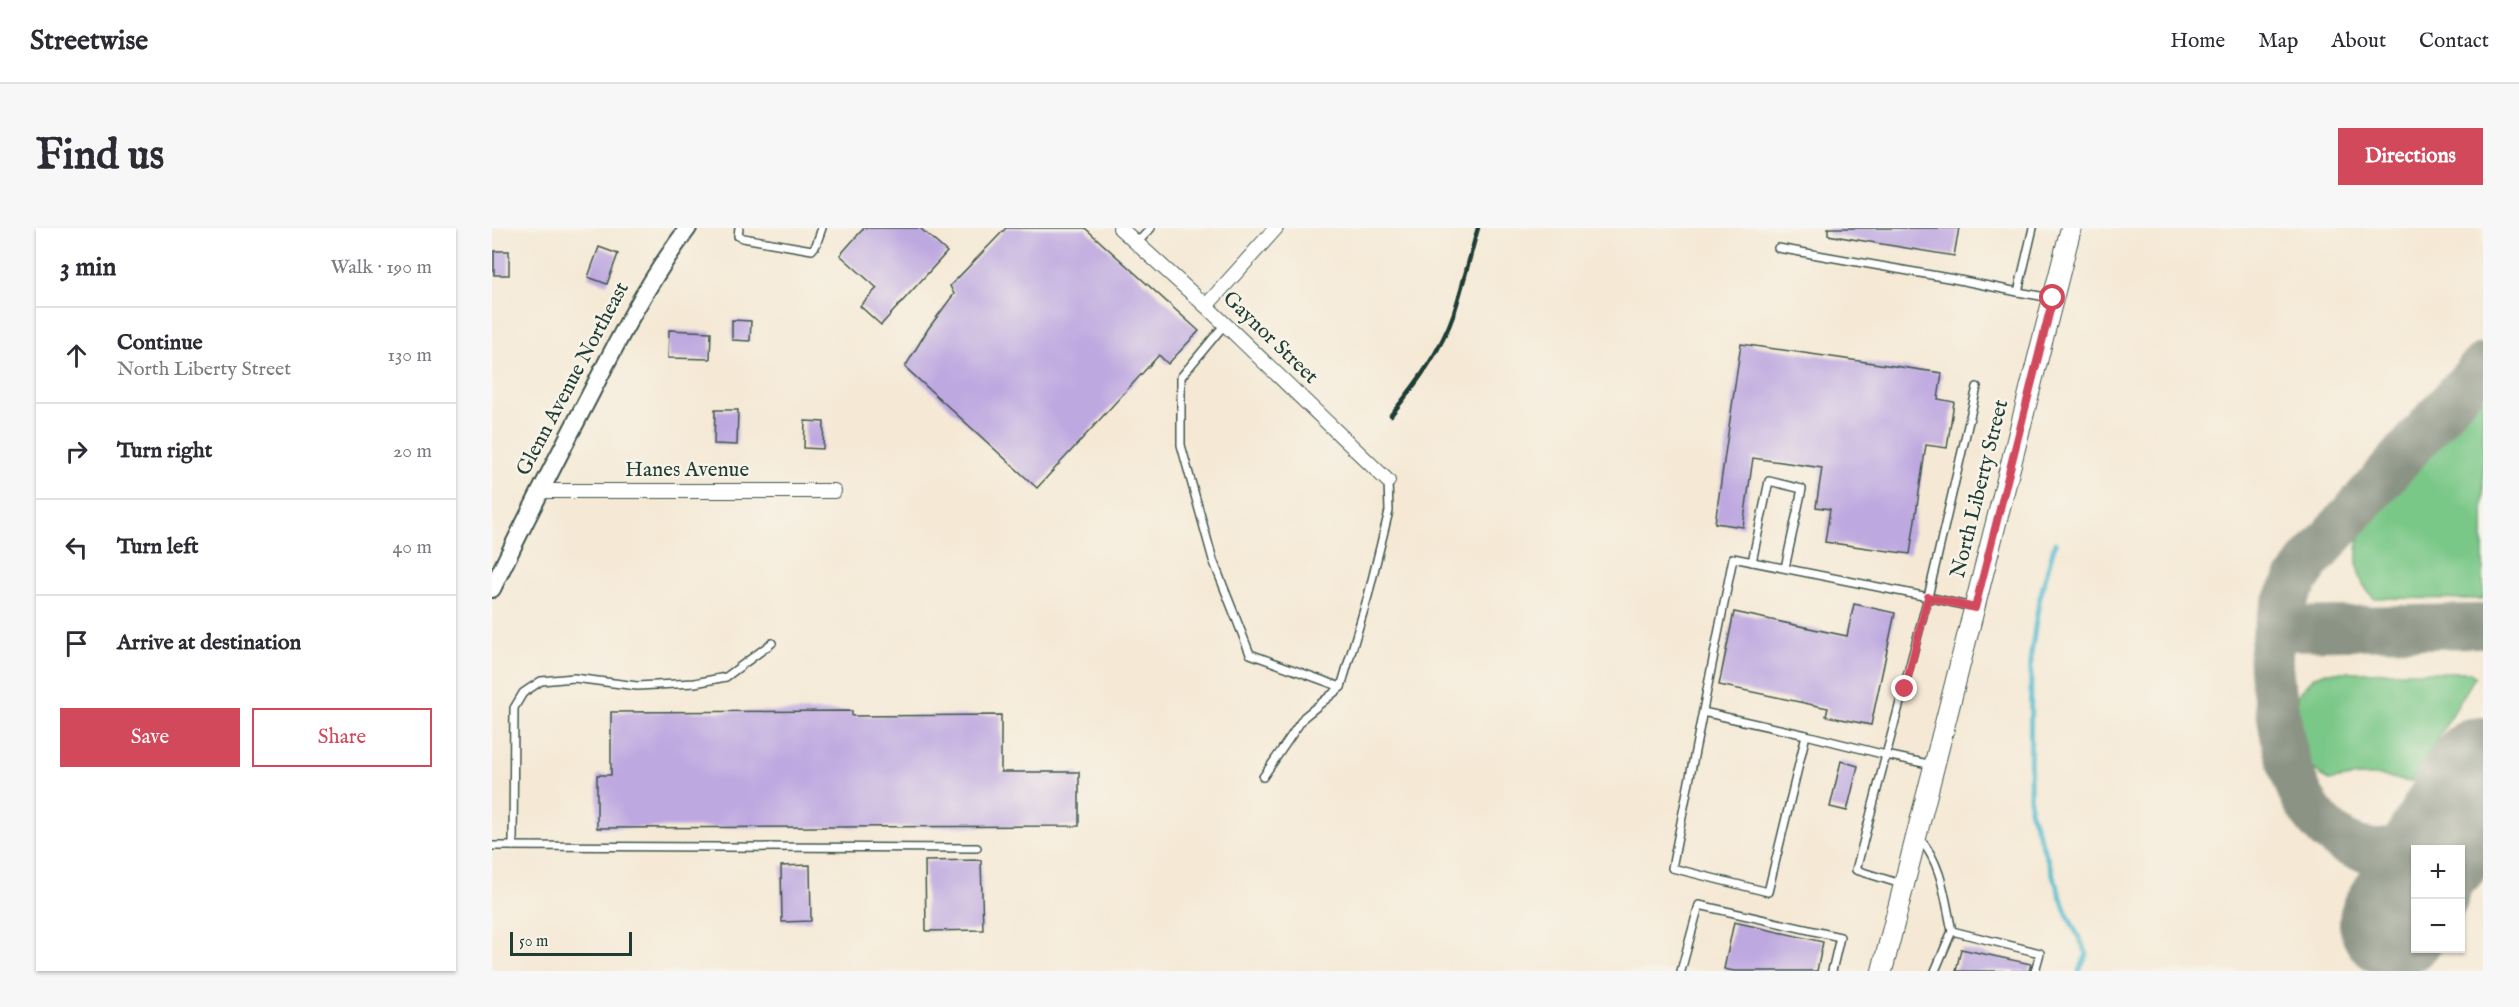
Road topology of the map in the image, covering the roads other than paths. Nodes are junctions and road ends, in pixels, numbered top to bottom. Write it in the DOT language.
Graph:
graph roads {
  1 [pos="688,228"];
  2 [pos="739,228"];
  3 [pos="822,228"];
  4 [pos="1120,228"];
  5 [pos="1151,228"];
  6 [pos="1276,228"];
  7 [pos="2033,228"];
  8 [pos="2071,228"];
  9 [pos="1137,243"];
  10 [pos="1778,248"];
  11 [pos="2018,292"];
  12 [pos="2053,298"];
  13 [pos="1206,306"];
  14 [pos="1225,324"];
  15 [pos="1977,387"];
  16 [pos="1388,481"];
  17 [pos="834,490"];
  18 [pos="540,491"];
  19 [pos="1752,562"];
  20 [pos="1785,568"];
  21 [pos="492,589"];
  22 [pos="1928,597"];
  23 [pos="1975,608"];
  24 [pos="772,643"];
  25 [pos="1341,687"];
  26 [pos="1703,712"];
  27 [pos="1806,735"];
  28 [pos="1886,755"];
  29 [pos="1935,765"];
  30 [pos="1263,777"];
  31 [pos="1916,835"];
  32 [pos="492,846"];
  33 [pos="513,846"];
  34 [pos="977,848"];
  35 [pos="1903,885"];
  36 [pos="1952,931"];
  37 [pos="1681,971"];
  38 [pos="1832,971"];
  39 [pos="1884,971"];
  40 [pos="1935,971"];
  41 [pos="2035,971"];
  1 -- 18 [label="street, Glenn Avenue Northeast"];
  2 -- 3 [label="lane"];
  4 -- 9 [label="street, Gaynor Street"];
  5 -- 9 [label="lane"];
  6 -- 13 [label="street"];
  7 -- 11 [label="lane"];
  8 -- 12 [label="main road, North Liberty Street"];
  9 -- 13 [label="street, Gaynor Street"];
  10 -- 11 [label="lane"];
  11 -- 12 [label="lane"];
  12 -- 23 [label="main road, North Liberty Street"];
  13 -- 14 [label="street, Gaynor Street"];
  14 -- 16 [label="street, Gaynor Street"];
  14 -- 25 [label="lane"];
  15 -- 22 [label="lane"];
  16 -- 25 [label="lane"];
  17 -- 18 [label="street, Hanes Avenue"];
  18 -- 21 [label="street, Glenn Avenue Northeast"];
  19 -- 20 [label="lane"];
  19 -- 20 [label="lane"];
  19 -- 26 [label="lane"];
  20 -- 22 [label="lane"];
  22 -- 23 [label="lane"];
  22 -- 28 [label="lane"];
  23 -- 29 [label="main road, North Liberty Street"];
  24 -- 33 [label="lane"];
  25 -- 30 [label="lane"];
  26 -- 27 [label="lane"];
  26 -- 27 [label="lane"];
  27 -- 28 [label="lane"];
  28 -- 29 [label="lane"];
  28 -- 35 [label="lane"];
  29 -- 31 [label="main road, North Liberty Street"];
  31 -- 35 [label="main road, North Liberty Street"];
  31 -- 36 [label="lane"];
  32 -- 33 [label="lane"];
  33 -- 34 [label="lane"];
  35 -- 39 [label="main road, North Liberty Street"];
  36 -- 40 [label="lane"];
  36 -- 41 [label="lane"];
  37 -- 38 [label="lane"];
}
